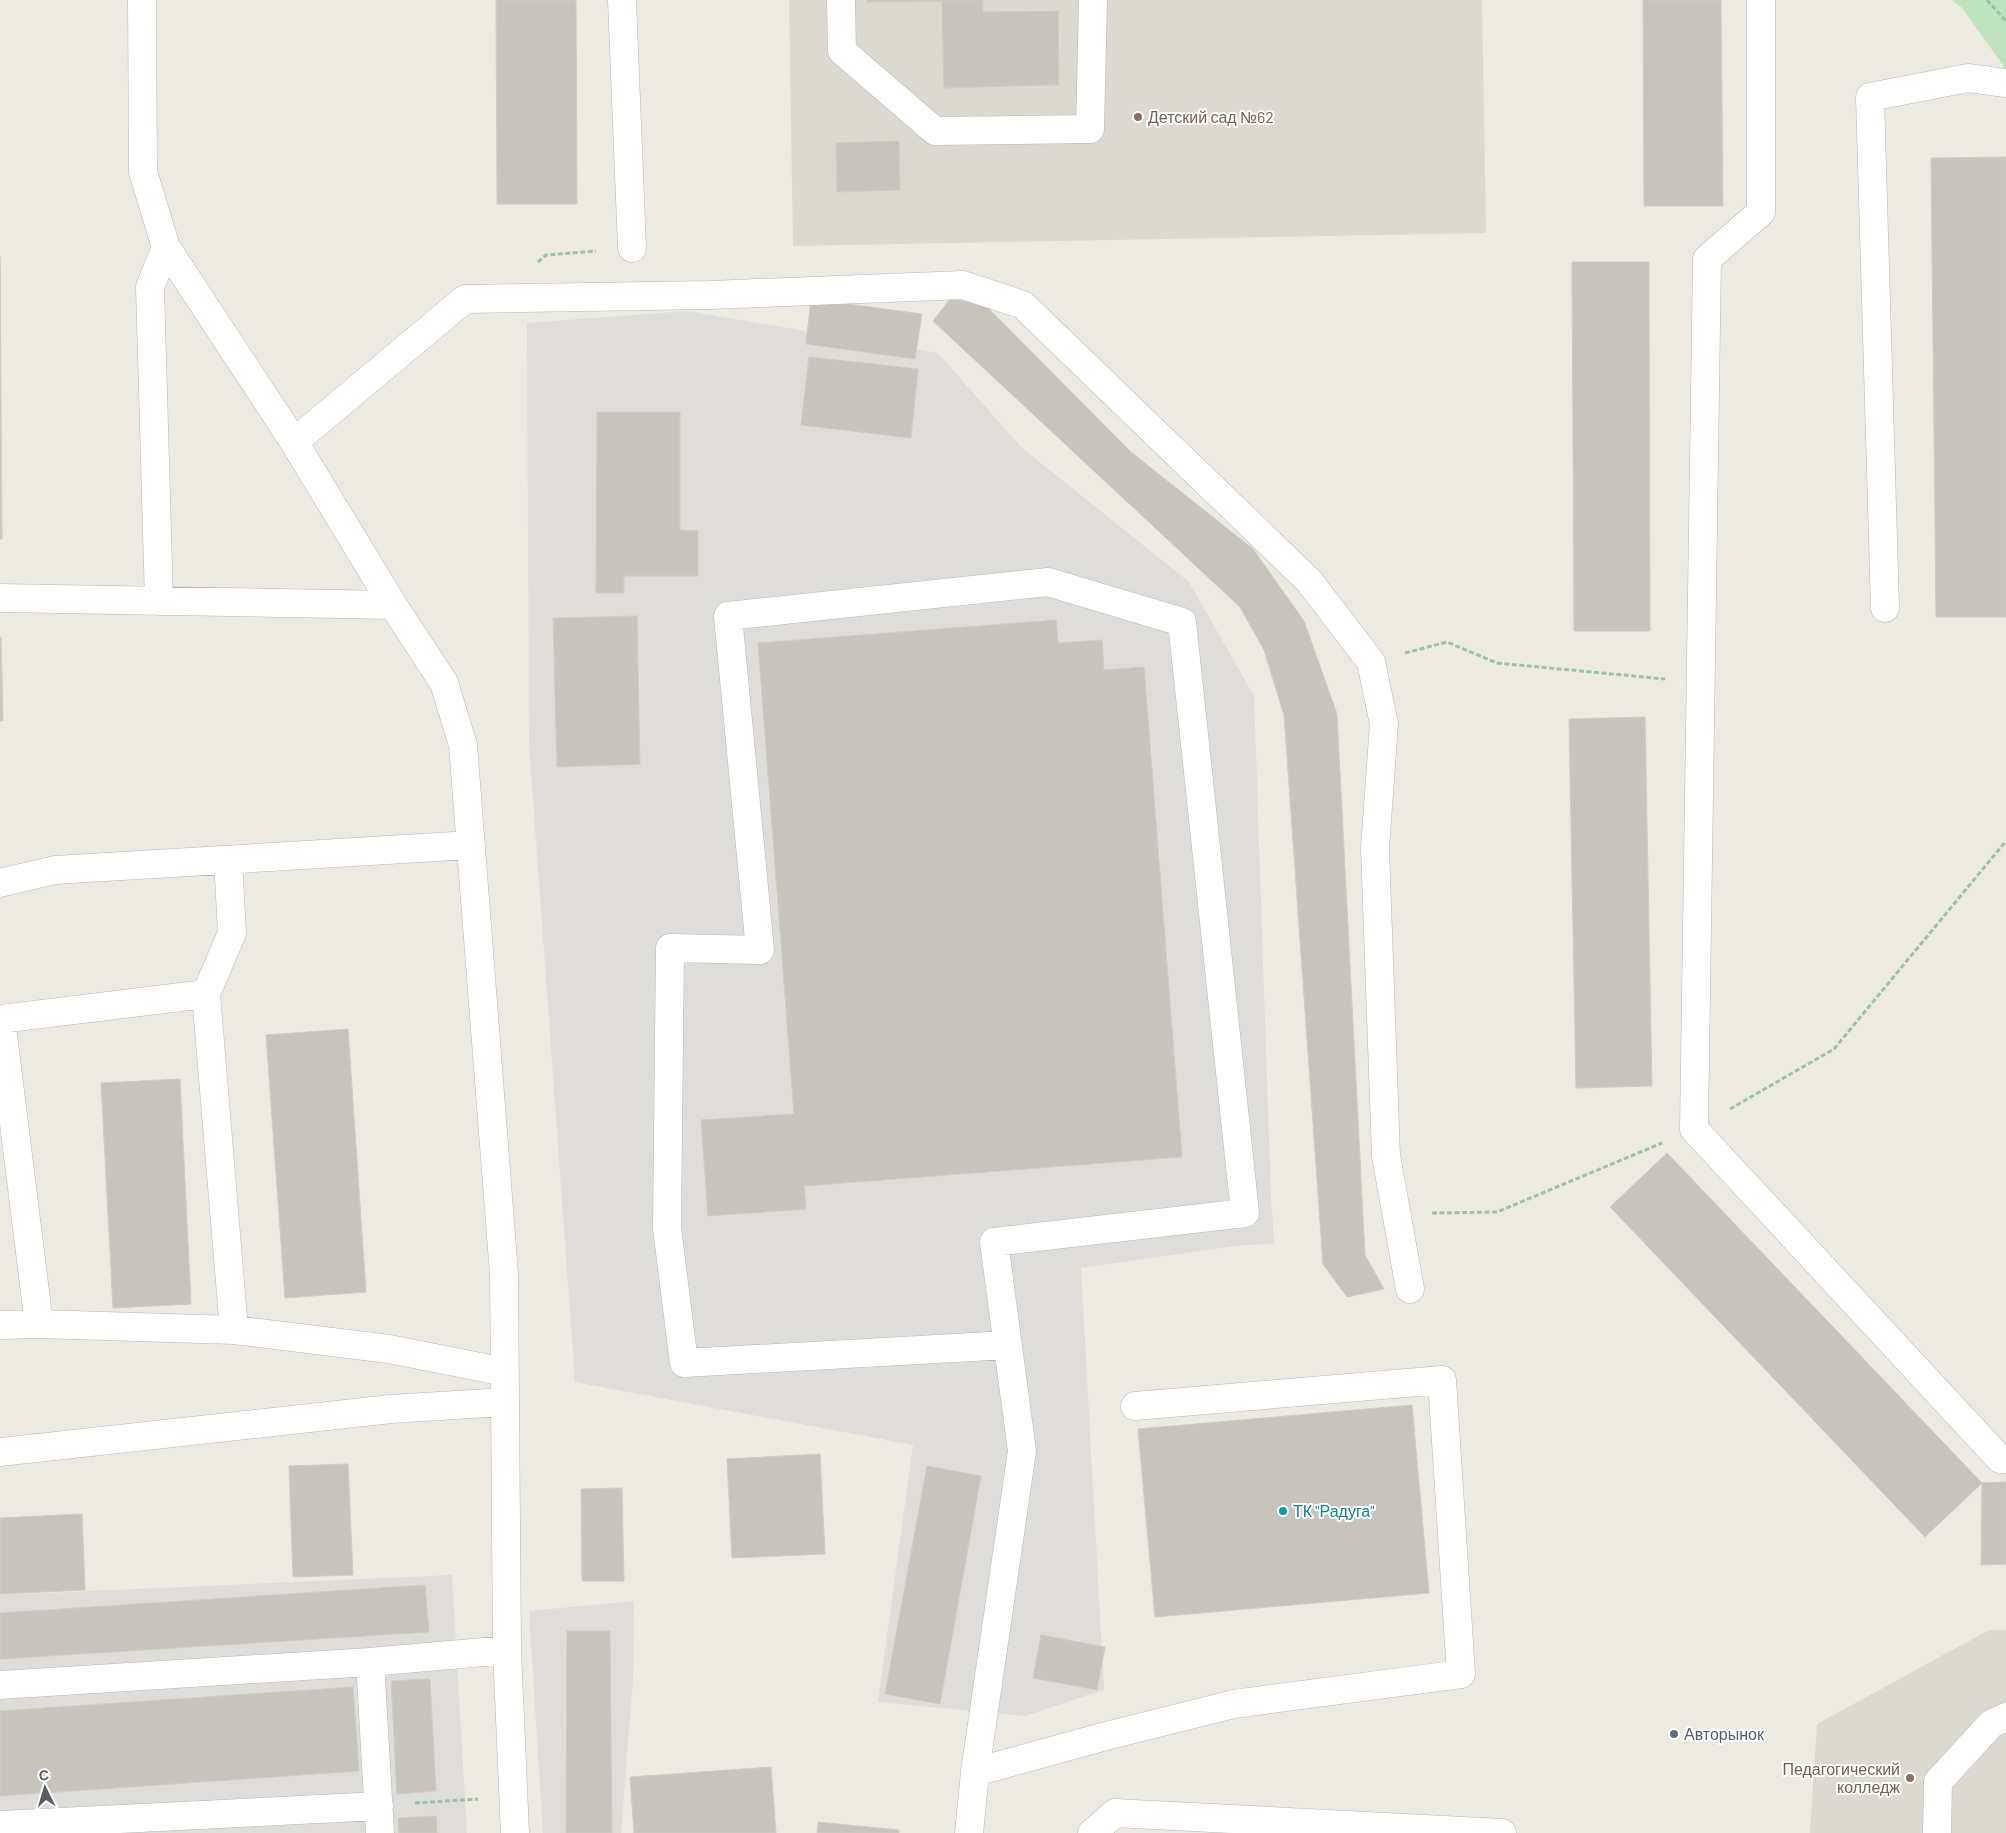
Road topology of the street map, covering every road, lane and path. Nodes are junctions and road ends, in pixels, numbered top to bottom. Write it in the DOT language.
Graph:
graph roads {
  1 [pos="142,0"];
  2 [pos="622,0"];
  3 [pos="841,0"];
  4 [pos="1093,0"];
  5 [pos="1761,0"];
  6 [pos="1987,0"];
  7 [pos="2006,21"];
  8 [pos="2006,83"];
  9 [pos="166,247"];
  10 [pos="632,248"];
  11 [pos="294,442"];
  12 [pos="0,598"];
  13 [pos="159,600"];
  14 [pos="393,604"];
  15 [pos="1885,608"];
  16 [pos="1371,662"];
  17 [pos="1700,682"];
  18 [pos="471,845"];
  19 [pos="228,860"];
  20 [pos="0,883"];
  21 [pos="206,994"];
  22 [pos="0,1019"];
  23 [pos="1410,1289"];
  24 [pos="39,1324"];
  25 [pos="0,1326"];
  26 [pos="234,1330"];
  27 [pos="1008,1345"];
  28 [pos="505,1372"];
  29 [pos="505,1402"];
  30 [pos="1135,1406"];
  31 [pos="0,1452"];
  32 [pos="2006,1459"];
  33 [pos="507,1650"];
  34 [pos="370,1662"];
  35 [pos="0,1685"];
  36 [pos="2006,1717"];
  37 [pos="975,1772"];
  38 [pos="514,1797"];
  39 [pos="379,1806"];
  40 [pos="0,1826"];
  41 [pos="380,1833"];
  42 [pos="516,1833"];
  43 [pos="969,1833"];
  44 [pos="1092,1833"];
  45 [pos="1502,1833"];
  46 [pos="1937,1833"];
  1 -- 9 [label="street"];
  2 -- 10 [label="street"];
  3 -- 4 [label="street"];
  5 -- 17 [label="street"];
  6 -- 7 [label="path"];
  8 -- 15 [label="street"];
  9 -- 11 [label="street"];
  9 -- 13 [label="street"];
  11 -- 14 [label="street"];
  11 -- 16 [label="street"];
  12 -- 13 [label="street"];
  13 -- 14 [label="street"];
  14 -- 18 [label="street"];
  16 -- 17 [label="path"];
  16 -- 23 [label="street"];
  17 -- 32 [label="street"];
  18 -- 19 [label="street"];
  18 -- 28 [label="street"];
  19 -- 20 [label="street"];
  19 -- 21 [label="street"];
  21 -- 22 [label="street"];
  21 -- 26 [label="street"];
  22 -- 24 [label="street"];
  24 -- 25 [label="street"];
  24 -- 26 [label="street"];
  26 -- 28 [label="street"];
  27 -- 27 [label="street"];
  27 -- 37 [label="street"];
  28 -- 29 [label="street"];
  29 -- 31 [label="street"];
  29 -- 33 [label="street"];
  30 -- 37 [label="street"];
  33 -- 34 [label="street"];
  33 -- 38 [label="street"];
  34 -- 35 [label="street"];
  34 -- 39 [label="street"];
  36 -- 46 [label="street"];
  37 -- 43 [label="street"];
  38 -- 39 [label="path"];
  38 -- 42 [label="street"];
  39 -- 40 [label="street"];
  39 -- 41 [label="street"];
  44 -- 45 [label="street"];
}
